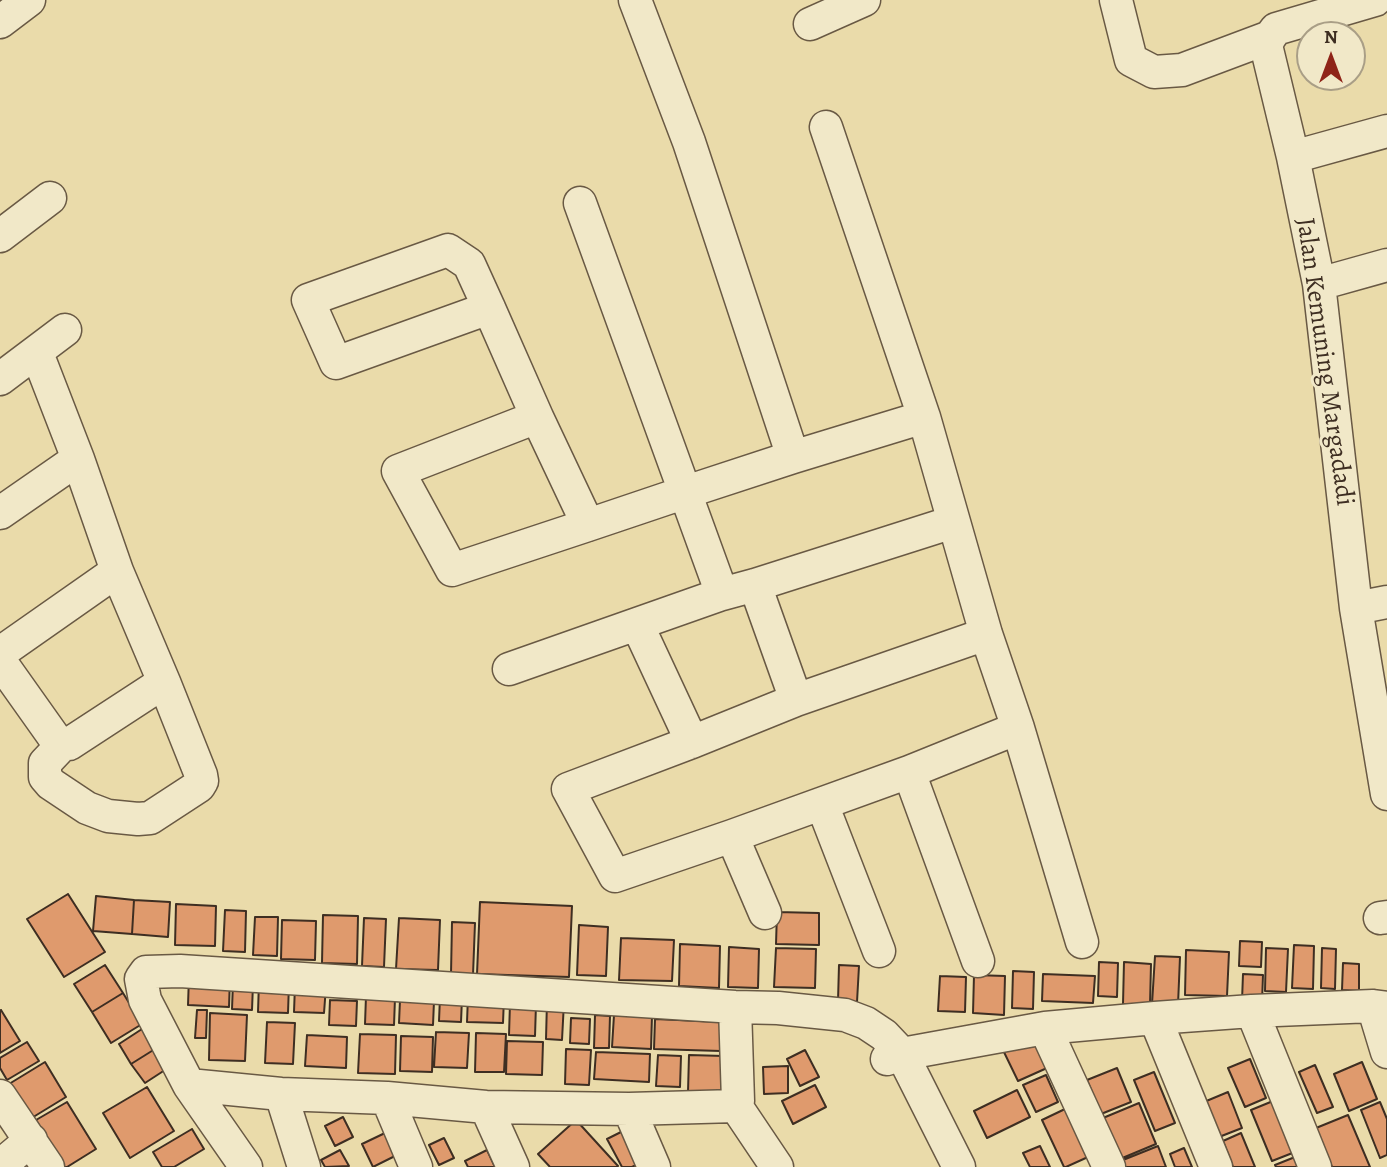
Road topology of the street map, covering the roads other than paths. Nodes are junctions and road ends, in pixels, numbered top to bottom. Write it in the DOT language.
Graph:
graph roads {
  1 [pos="635,0"];
  2 [pos="863,0"];
  3 [pos="1116,0"];
  4 [pos="1375,0"];
  5 [pos="810,24"];
  6 [pos="1270,37"];
  7 [pos="827,127"];
  8 [pos="1387,131"];
  9 [pos="1293,158"];
  10 [pos="50,198"];
  11 [pos="580,203"];
  12 [pos="0,236"];
  13 [pos="1387,265"];
  14 [pos="1319,284"];
  15 [pos="489,308"];
  16 [pos="65,330"];
  17 [pos="37,352"];
  18 [pos="0,379"];
  19 [pos="537,417"];
  20 [pos="924,417"];
  21 [pos="793,457"];
  22 [pos="78,459"];
  23 [pos="687,492"];
  24 [pos="0,513"];
  25 [pos="953,522"];
  26 [pos="588,525"];
  27 [pos="117,570"];
  28 [pos="755,585"];
  29 [pos="722,593"];
  30 [pos="1387,601"];
  31 [pos="1356,608"];
  32 [pos="638,624"];
  33 [pos="986,634"];
  34 [pos="0,653"];
  35 [pos="0,661"];
  36 [pos="509,669"];
  37 [pos="164,682"];
  38 [pos="796,700"];
  39 [pos="1018,728"];
  40 [pos="692,742"];
  41 [pos="63,744"];
  42 [pos="909,772"];
  43 [pos="1387,794"];
  44 [pos="822,804"];
  45 [pos="732,836"];
  46 [pos="765,914"];
  47 [pos="1082,942"];
  48 [pos="878,951"];
  49 [pos="978,961"];
  50 [pos="735,1007"];
  51 [pos="1380,1007"];
  52 [pos="1252,1012"];
  53 [pos="1156,1018"];
  54 [pos="1045,1028"];
  55 [pos="891,1049"];
  56 [pos="1387,1052"];
  57 [pos="189,1085"];
  58 [pos="281,1094"];
  59 [pos="0,1096"];
  60 [pos="387,1098"];
  61 [pos="736,1106"];
  62 [pos="486,1107"];
  63 [pos="629,1110"];
  64 [pos="31,1140"];
  65 [pos="0,1166"];
  66 [pos="48,1167"];
  67 [pos="246,1167"];
  68 [pos="304,1167"];
  69 [pos="416,1167"];
  70 [pos="513,1167"];
  71 [pos="654,1167"];
  72 [pos="776,1167"];
  73 [pos="935,1167"];
  74 [pos="959,1167"];
  75 [pos="1109,1167"];
  76 [pos="1216,1167"];
  77 [pos="1315,1167"];
  1 -- 21 [label="street"];
  2 -- 5 [label="street"];
  3 -- 6 [label="street"];
  4 -- 6 [label="street"];
  6 -- 9 [label="street, Jalan Kemuning Margadadi"];
  7 -- 20 [label="street"];
  8 -- 9 [label="street"];
  9 -- 14 [label="street, Jalan Kemuning Margadadi"];
  10 -- 12 [label="street"];
  11 -- 23 [label="street"];
  13 -- 14 [label="street"];
  14 -- 31 [label="street, Jalan Kemuning Margadadi"];
  15 -- 15 [label="street"];
  15 -- 19 [label="street"];
  16 -- 17 [label="street"];
  17 -- 18 [label="street"];
  17 -- 22 [label="street"];
  19 -- 26 [label="street"];
  19 -- 26 [label="street"];
  20 -- 21 [label="street"];
  20 -- 25 [label="street"];
  21 -- 23 [label="street"];
  22 -- 24 [label="street"];
  22 -- 27 [label="street"];
  23 -- 26 [label="street"];
  23 -- 29 [label="street"];
  25 -- 28 [label="street"];
  25 -- 33 [label="street"];
  27 -- 34 [label="street"];
  27 -- 37 [label="street"];
  28 -- 29 [label="street"];
  28 -- 38 [label="street"];
  29 -- 32 [label="street"];
  30 -- 31 [label="street"];
  31 -- 43 [label="street, Jalan Kemuning Margadadi"];
  32 -- 36 [label="street"];
  32 -- 40 [label="street"];
  33 -- 38 [label="street"];
  33 -- 39 [label="street"];
  35 -- 41 [label="street"];
  37 -- 41 [label="street"];
  37 -- 41 [label="street"];
  38 -- 40 [label="street"];
  39 -- 42 [label="street"];
  39 -- 47 [label="street"];
  40 -- 45 [label="street"];
  42 -- 44 [label="street"];
  42 -- 49 [label="street"];
  44 -- 45 [label="street"];
  44 -- 48 [label="street"];
  45 -- 46 [label="street"];
  50 -- 55 [label="street"];
  50 -- 57 [label="street"];
  50 -- 61 [label="street"];
  51 -- 52 [label="street"];
  51 -- 56 [label="street"];
  52 -- 53 [label="street"];
  52 -- 77 [label="street"];
  53 -- 54 [label="street"];
  53 -- 76 [label="street"];
  54 -- 55 [label="street"];
  54 -- 75 [label="street"];
  55 -- 73 [label="street"];
  55 -- 74 [label="street"];
  57 -- 58 [label="street"];
  57 -- 67 [label="street"];
  58 -- 60 [label="street"];
  58 -- 68 [label="street"];
  59 -- 64 [label="street"];
  60 -- 62 [label="street"];
  60 -- 69 [label="street"];
  61 -- 63 [label="street"];
  61 -- 72 [label="street"];
  62 -- 63 [label="street"];
  62 -- 70 [label="street"];
  63 -- 71 [label="street"];
  64 -- 65 [label="street"];
  64 -- 66 [label="street"];
}
